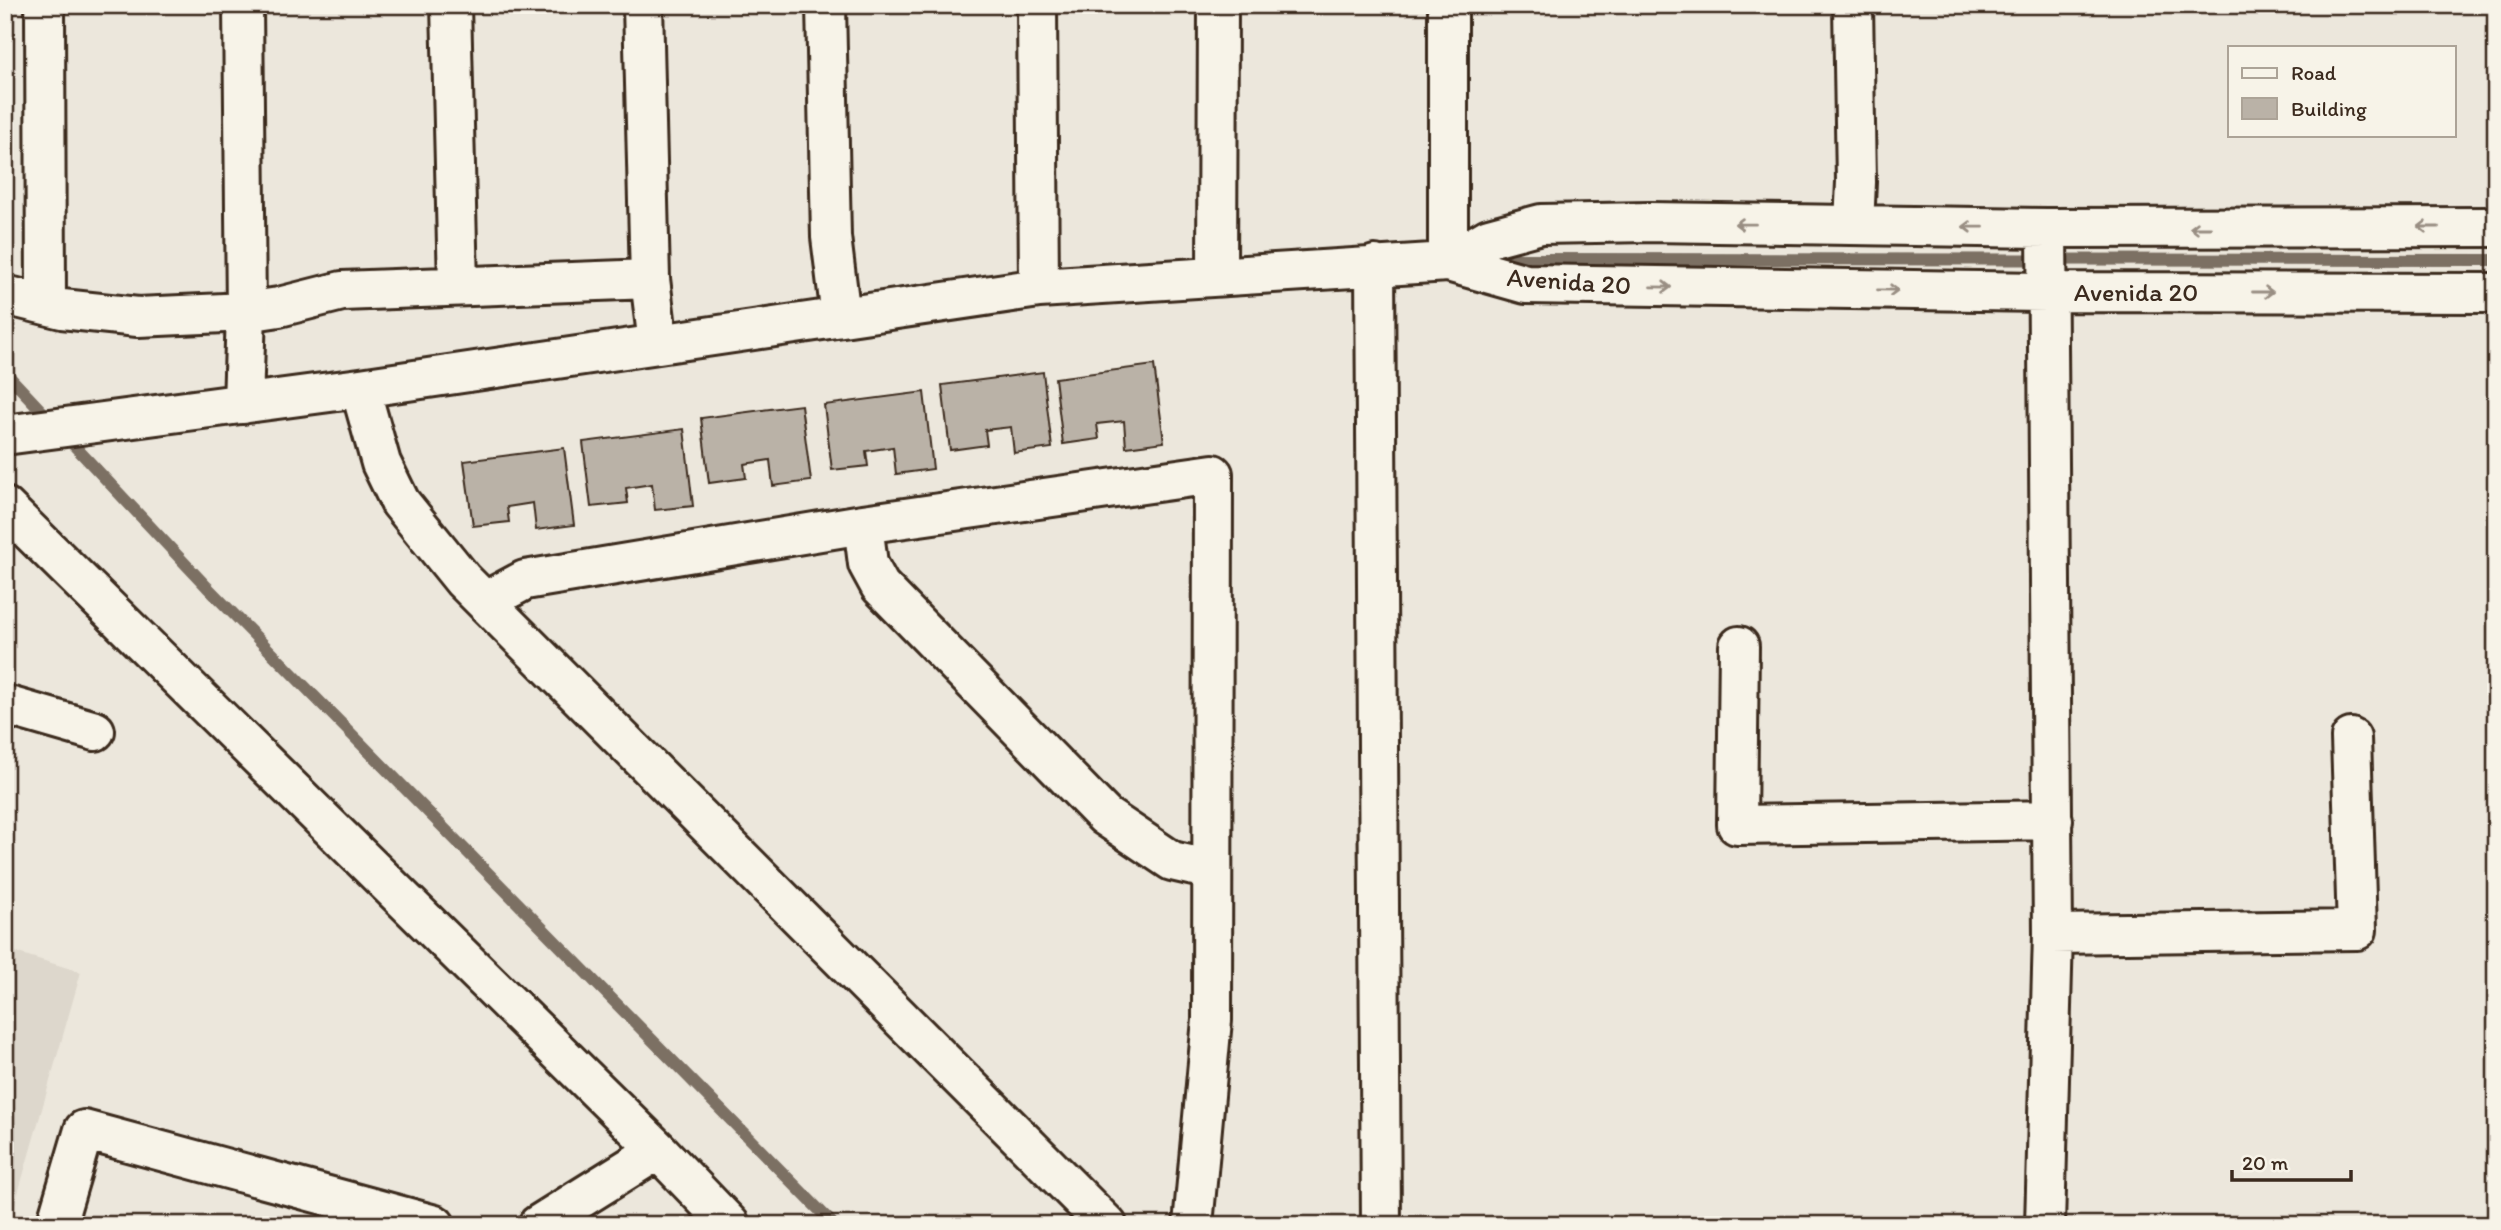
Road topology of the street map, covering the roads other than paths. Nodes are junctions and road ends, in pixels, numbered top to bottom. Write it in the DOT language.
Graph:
graph roads {
  1 [pos="45,5"];
  2 [pos="243,5"];
  3 [pos="451,5"];
  4 [pos="643,5"];
  5 [pos="825,5"];
  6 [pos="1037,5"];
  7 [pos="1218,5"];
  8 [pos="1448,5"];
  9 [pos="1853,5"];
  10 [pos="1854,225"];
  11 [pos="2496,227"];
  12 [pos="2047,228"];
  13 [pos="1448,262"];
  14 [pos="1375,265"];
  15 [pos="1217,276"];
  16 [pos="650,279"];
  17 [pos="458,285"];
  18 [pos="1039,288"];
  19 [pos="2048,292"];
  20 [pos="2496,293"];
  21 [pos="5,295"];
  22 [pos="46,305"];
  23 [pos="246,312"];
  24 [pos="841,317"];
  25 [pos="658,344"];
  26 [pos="360,388"];
  27 [pos="243,404"];
  28 [pos="5,435"];
  29 [pos="5,507"];
  30 [pos="863,524"];
  31 [pos="488,605"];
  32 [pos="1739,646"];
  33 [pos="5,705"];
  34 [pos="94,731"];
  35 [pos="2351,738"];
  36 [pos="2053,820"];
  37 [pos="1212,865"];
  38 [pos="2053,934"];
  39 [pos="658,1150"];
  40 [pos="56,1225"];
  41 [pos="435,1225"];
  42 [pos="538,1225"];
  43 [pos="730,1225"];
  44 [pos="1107,1225"];
  45 [pos="1194,1225"];
  46 [pos="1381,1225"];
  47 [pos="2045,1225"];
  1 -- 22 [label="street"];
  2 -- 23 [label="street"];
  3 -- 17 [label="street"];
  4 -- 16 [label="street"];
  5 -- 24 [label="street"];
  6 -- 18 [label="street"];
  7 -- 15 [label="street"];
  8 -- 13 [label="street"];
  9 -- 10 [label="street"];
  12 -- 10 [label="street, Avenida 20, one-way"];
  10 -- 13 [label="street, Avenida 20, one-way"];
  11 -- 12 [label="street, Avenida 20, one-way"];
  12 -- 19 [label="street"];
  13 -- 14 [label="street"];
  13 -- 19 [label="street, Avenida 20, one-way"];
  14 -- 15 [label="street"];
  14 -- 46 [label="street"];
  15 -- 18 [label="street"];
  16 -- 17 [label="street"];
  16 -- 25 [label="street"];
  17 -- 23 [label="street"];
  18 -- 24 [label="street"];
  19 -- 20 [label="street, Avenida 20, one-way"];
  19 -- 36 [label="street"];
  21 -- 22 [label="street"];
  22 -- 23 [label="street"];
  23 -- 27 [label="street"];
  24 -- 25 [label="street"];
  25 -- 26 [label="street"];
  26 -- 27 [label="street"];
  26 -- 31 [label="street"];
  27 -- 28 [label="street"];
  29 -- 39 [label="street"];
  30 -- 31 [label="street"];
  30 -- 37 [label="street"];
  30 -- 37 [label="street"];
  31 -- 44 [label="street"];
  32 -- 36 [label="street"];
  33 -- 34 [label="street"];
  35 -- 38 [label="street"];
  36 -- 38 [label="street"];
  37 -- 45 [label="street"];
  38 -- 47 [label="street"];
  39 -- 42 [label="street"];
  39 -- 43 [label="street"];
  40 -- 41 [label="street"];
}
